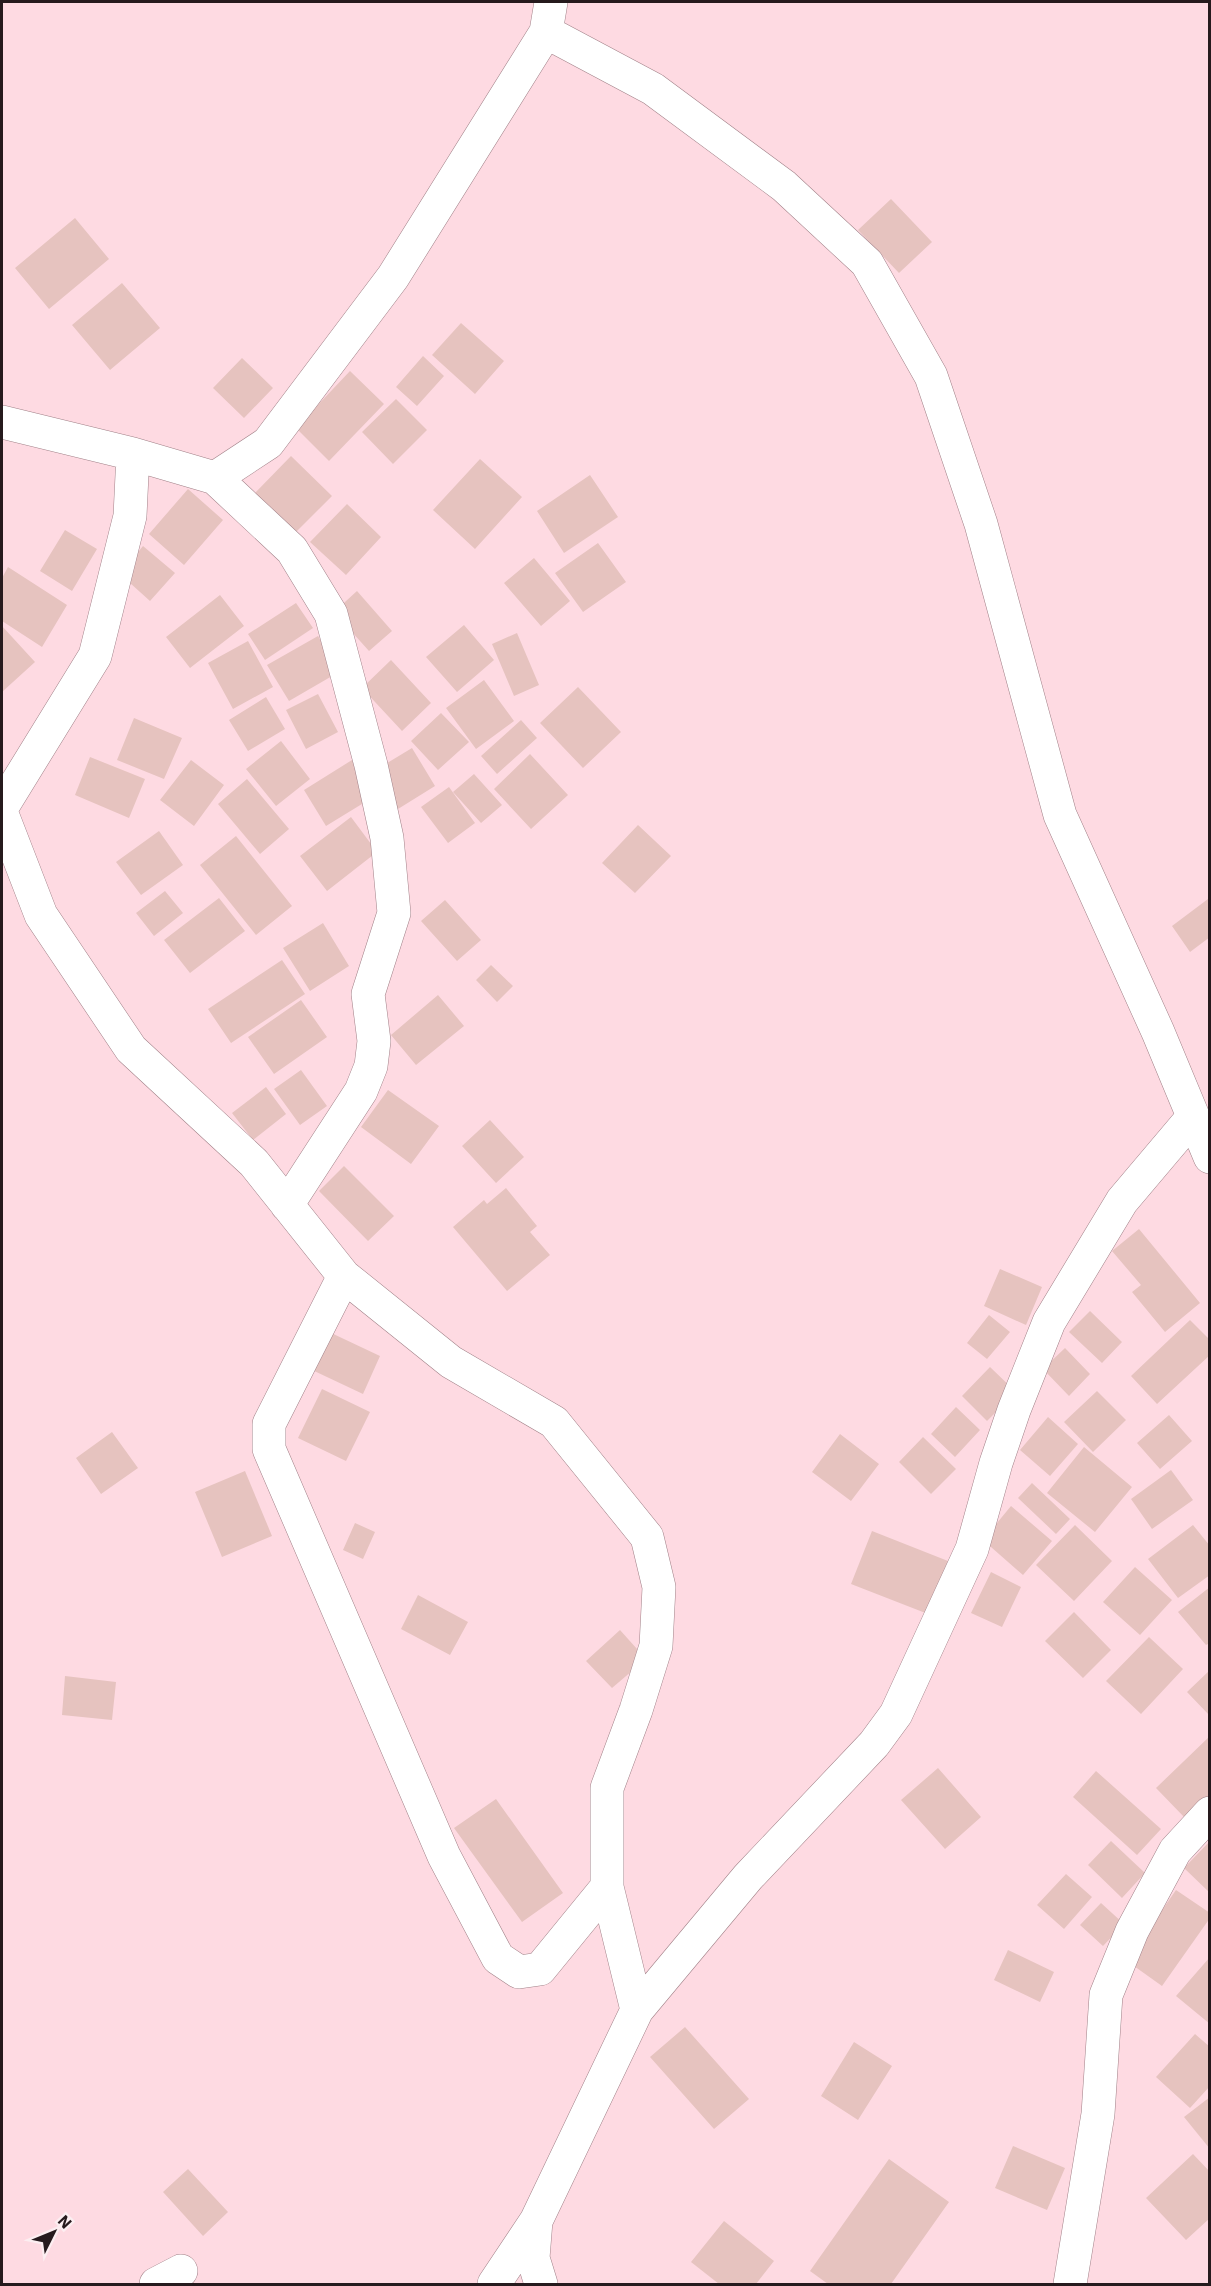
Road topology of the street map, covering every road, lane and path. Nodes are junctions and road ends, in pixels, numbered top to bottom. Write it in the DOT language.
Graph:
graph roads {
  1 [pos="549,17"];
  2 [pos="2,422"];
  3 [pos="134,454"];
  4 [pos="215,478"];
  5 [pos="2,807"];
  6 [pos="2,813"];
  7 [pos="1193,1117"];
  8 [pos="1209,1157"];
  9 [pos="287,1205"];
  10 [pos="344,1276"];
  11 [pos="1209,1814"];
  12 [pos="607,1887"];
  13 [pos="637,2010"];
  14 [pos="536,2221"];
  15 [pos="494,2284"];
  16 [pos="541,2284"];
  17 [pos="1070,2284"];
  1 -- 4 [label="street"];
  1 -- 7 [label="street"];
  2 -- 3 [label="street"];
  3 -- 4 [label="street"];
  3 -- 5 [label="street"];
  4 -- 9 [label="street"];
  6 -- 9 [label="street"];
  7 -- 8 [label="street"];
  7 -- 13 [label="street"];
  9 -- 10 [label="street"];
  10 -- 12 [label="street"];
  10 -- 12 [label="street"];
  11 -- 17 [label="street"];
  12 -- 13 [label="street"];
  13 -- 14 [label="street"];
  14 -- 15 [label="street"];
  14 -- 16 [label="street"];
}
